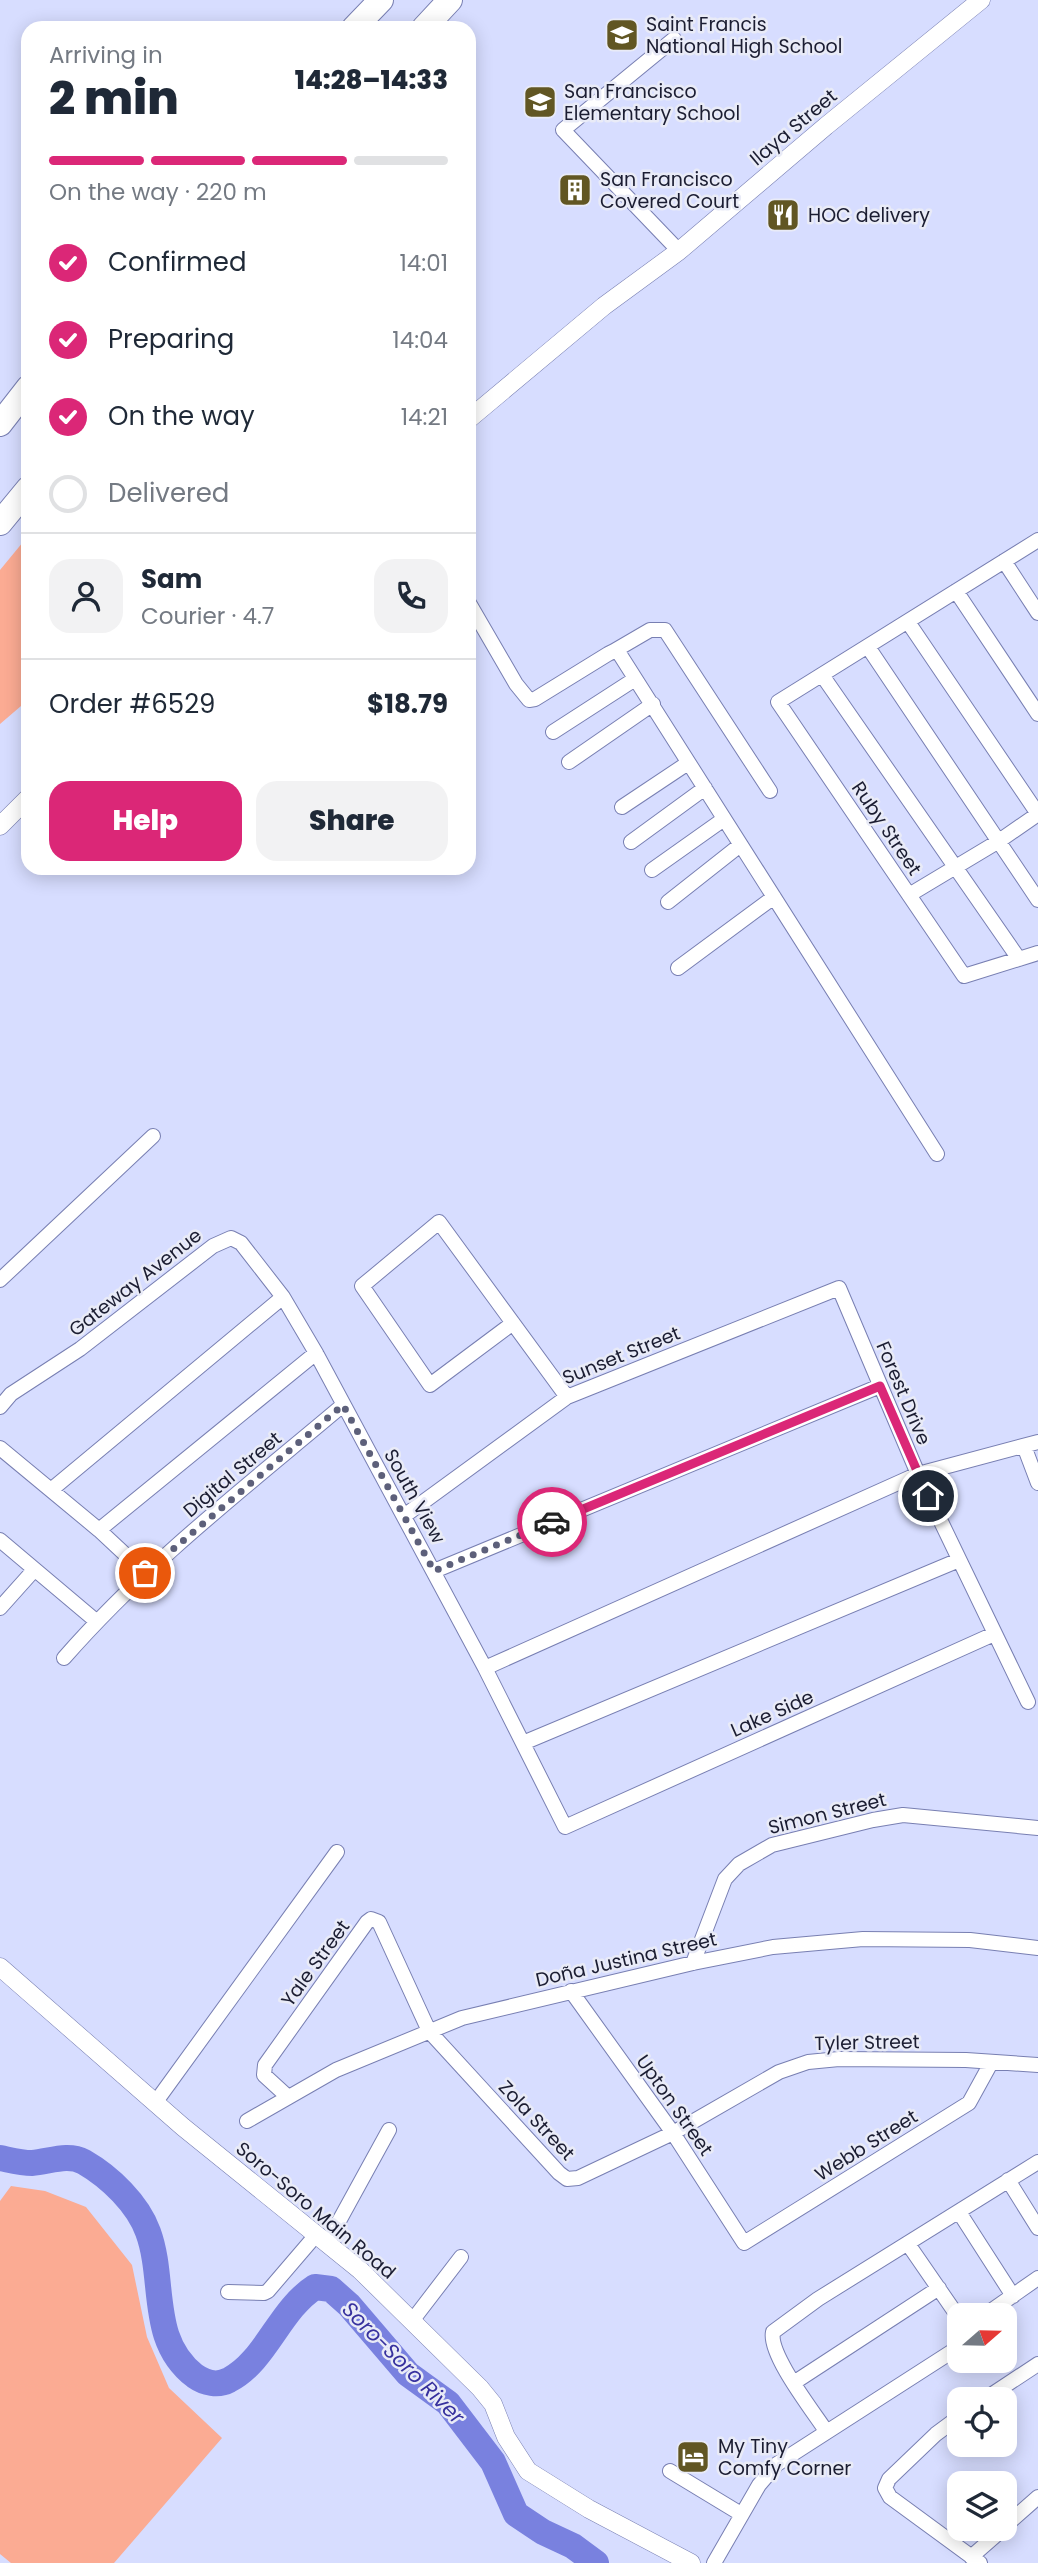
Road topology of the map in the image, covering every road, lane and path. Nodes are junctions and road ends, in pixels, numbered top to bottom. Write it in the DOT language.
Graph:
graph roads {
  1 [pos="381,0"];
  2 [pos="450,0"];
  3 [pos="981,0"];
  4 [pos="361,21"];
  5 [pos="430,21"];
  6 [pos="674,39"];
  7 [pos="679,251"];
  8 [pos="21,397"];
  9 [pos="476,413"];
  10 [pos="0,424"];
  11 [pos="21,498"];
  12 [pos="0,523"];
  13 [pos="1038,540"];
  14 [pos="1004,561"];
  15 [pos="956,592"];
  16 [pos="1038,613"];
  17 [pos="476,615"];
  18 [pos="908,622"];
  19 [pos="868,647"];
  20 [pos="614,652"];
  21 [pos="822,675"];
  22 [pos="635,679"];
  23 [pos="653,705"];
  24 [pos="1038,714"];
  25 [pos="552,732"];
  26 [pos="569,762"];
  27 [pos="688,763"];
  28 [pos="705,788"];
  29 [pos="770,791"];
  30 [pos="21,805"];
  31 [pos="622,807"];
  32 [pos="1038,814"];
  33 [pos="724,819"];
  34 [pos="0,826"];
  35 [pos="999,841"];
  36 [pos="631,842"];
  37 [pos="739,846"];
  38 [pos="955,867"];
  39 [pos="652,870"];
  40 [pos="909,895"];
  41 [pos="774,897"];
  42 [pos="1038,900"];
  43 [pos="668,902"];
  44 [pos="1038,953"];
  45 [pos="1018,959"];
  46 [pos="678,968"];
  47 [pos="153,1136"];
  48 [pos="937,1154"];
  49 [pos="0,1280"];
  50 [pos="839,1288"];
  51 [pos="283,1297"];
  52 [pos="513,1323"];
  53 [pos="316,1353"];
  54 [pos="880,1386"];
  55 [pos="6,1392"];
  56 [pos="567,1396"];
  57 [pos="343,1405"];
  58 [pos="0,1407"];
  59 [pos="1031,1444"];
  60 [pos="0,1448"];
  61 [pos="918,1474"];
  62 [pos="1038,1483"];
  63 [pos="51,1490"];
  64 [pos="404,1516"];
  65 [pos="99,1530"];
  66 [pos="0,1539"];
  67 [pos="959,1560"];
  68 [pos="34,1570"];
  69 [pos="434,1571"];
  70 [pos="145,1573"];
  71 [pos="0,1608"];
  72 [pos="96,1621"];
  73 [pos="994,1634"];
  74 [pos="64,1658"];
  75 [pos="485,1668"];
  76 [pos="1028,1702"];
  77 [pos="523,1743"];
  78 [pos="565,1827"];
  79 [pos="1038,1828"];
  80 [pos="337,1852"];
  81 [pos="1038,1948"];
  82 [pos="693,1963"];
  83 [pos="0,1967"];
  84 [pos="571,1991"];
  85 [pos="429,2031"];
  86 [pos="991,2063"];
  87 [pos="1038,2065"];
  88 [pos="288,2097"];
  89 [pos="155,2103"];
  90 [pos="247,2121"];
  91 [pos="389,2130"];
  92 [pos="673,2133"];
  93 [pos="1038,2161"];
  94 [pos="1008,2180"];
  95 [pos="959,2212"];
  96 [pos="1038,2228"];
  97 [pos="321,2239"];
  98 [pos="744,2243"];
  99 [pos="908,2244"];
  100 [pos="461,2257"];
  101 [pos="1038,2278"];
  102 [pos="939,2288"];
  103 [pos="228,2292"];
  104 [pos="1013,2296"];
  105 [pos="949,2303"];
  106 [pos="1003,2303"];
  107 [pos="412,2321"];
  108 [pos="947,2355"];
  109 [pos="1038,2364"];
  110 [pos="794,2382"];
  111 [pos="1003,2387"];
  112 [pos="947,2426"];
  113 [pos="826,2431"];
  114 [pos="670,2471"];
  115 [pos="1038,2497"];
  116 [pos="741,2514"];
  117 [pos="1017,2516"];
  118 [pos="992,2541"];
  119 [pos="975,2560"];
  120 [pos="691,2563"];
  121 [pos="714,2563"];
  1 -- 4 [label="highway"];
  2 -- 5 [label="highway"];
  3 -- 7 [label="street, Ilaya Street"];
  6 -- 7 [label="street"];
  7 -- 9 [label="street, Ilaya Street"];
  8 -- 10 [label="highway"];
  11 -- 12 [label="highway"];
  13 -- 14 [label="street"];
  14 -- 15 [label="street"];
  14 -- 16 [label="street"];
  15 -- 18 [label="street"];
  15 -- 24 [label="street"];
  17 -- 20 [label="street"];
  18 -- 19 [label="street"];
  18 -- 32 [label="street"];
  19 -- 21 [label="street"];
  19 -- 35 [label="street"];
  20 -- 22 [label="street"];
  20 -- 29 [label="street"];
  21 -- 38 [label="street"];
  21 -- 40 [label="street, Ruby Street"];
  22 -- 23 [label="street"];
  22 -- 25 [label="street"];
  23 -- 26 [label="street"];
  23 -- 27 [label="street"];
  27 -- 28 [label="street"];
  27 -- 31 [label="street"];
  28 -- 33 [label="street"];
  28 -- 36 [label="street"];
  30 -- 34 [label="street"];
  32 -- 35 [label="street"];
  33 -- 37 [label="street"];
  33 -- 39 [label="street"];
  35 -- 38 [label="street"];
  35 -- 42 [label="street"];
  37 -- 41 [label="street"];
  37 -- 43 [label="street"];
  38 -- 40 [label="street"];
  38 -- 45 [label="street"];
  40 -- 45 [label="street, Ruby Street"];
  41 -- 46 [label="street"];
  41 -- 48 [label="street"];
  44 -- 45 [label="street"];
  47 -- 49 [label="street"];
  50 -- 54 [label="street, Forest Drive"];
  50 -- 56 [label="street, Sunset Street"];
  51 -- 53 [label="street, South View"];
  51 -- 55 [label="street, Gateway Avenue"];
  51 -- 63 [label="street"];
  52 -- 52 [label="street"];
  52 -- 56 [label="street"];
  53 -- 57 [label="street, South View"];
  53 -- 65 [label="street"];
  54 -- 61 [label="street, Forest Drive"];
  54 -- 69 [label="street"];
  55 -- 58 [label="street, Gateway Avenue"];
  56 -- 64 [label="street, Sunset Street"];
  57 -- 64 [label="street, South View"];
  57 -- 70 [label="street, Digital Street"];
  59 -- 61 [label="street"];
  59 -- 62 [label="street"];
  60 -- 63 [label="street"];
  61 -- 67 [label="street, Forest Drive"];
  61 -- 75 [label="street"];
  63 -- 65 [label="street"];
  64 -- 69 [label="street, South View"];
  65 -- 70 [label="street"];
  66 -- 68 [label="street"];
  67 -- 73 [label="street, Forest Drive"];
  67 -- 77 [label="street"];
  68 -- 71 [label="street"];
  68 -- 72 [label="street"];
  69 -- 75 [label="street, South View"];
  70 -- 72 [label="street, Digital Street"];
  72 -- 74 [label="street, Digital Street"];
  73 -- 76 [label="street, Forest Drive"];
  73 -- 78 [label="street, Lake Side"];
  75 -- 77 [label="street, South View"];
  77 -- 78 [label="street, South View"];
  79 -- 82 [label="street, Simon Street"];
  80 -- 89 [label="street"];
  81 -- 82 [label="street, Doña Justina Street"];
  82 -- 84 [label="street, Doña Justina Street"];
  83 -- 89 [label="street, Soro-Soro Main Road"];
  84 -- 85 [label="street, Doña Justina Street"];
  84 -- 92 [label="street, Upton Street"];
  85 -- 88 [label="street, Doña Justina Street"];
  85 -- 88 [label="street, Yale Street"];
  85 -- 92 [label="street, Zola Street"];
  86 -- 87 [label="street, Tyler Street"];
  86 -- 92 [label="street, Tyler Street"];
  86 -- 98 [label="street, Webb Street"];
  88 -- 90 [label="street, Doña Justina Street"];
  89 -- 97 [label="street, Soro-Soro Main Road"];
  91 -- 97 [label="street"];
  92 -- 98 [label="street, Upton Street"];
  93 -- 94 [label="street"];
  94 -- 95 [label="street"];
  94 -- 96 [label="street"];
  95 -- 99 [label="street"];
  95 -- 104 [label="street"];
  97 -- 103 [label="street"];
  97 -- 107 [label="street, Soro-Soro Main Road"];
  99 -- 102 [label="street"];
  99 -- 110 [label="street"];
  100 -- 107 [label="street"];
  101 -- 104 [label="street"];
  102 -- 105 [label="street"];
  102 -- 110 [label="street"];
  104 -- 106 [label="street"];
  107 -- 120 [label="street, Soro-Soro Main Road"];
  108 -- 113 [label="street"];
  109 -- 111 [label="street"];
  110 -- 113 [label="street"];
  112 -- 119 [label="street"];
  113 -- 116 [label="street"];
  114 -- 116 [label="street"];
  115 -- 117 [label="street"];
  116 -- 121 [label="street"];
  118 -- 119 [label="street"];
}
